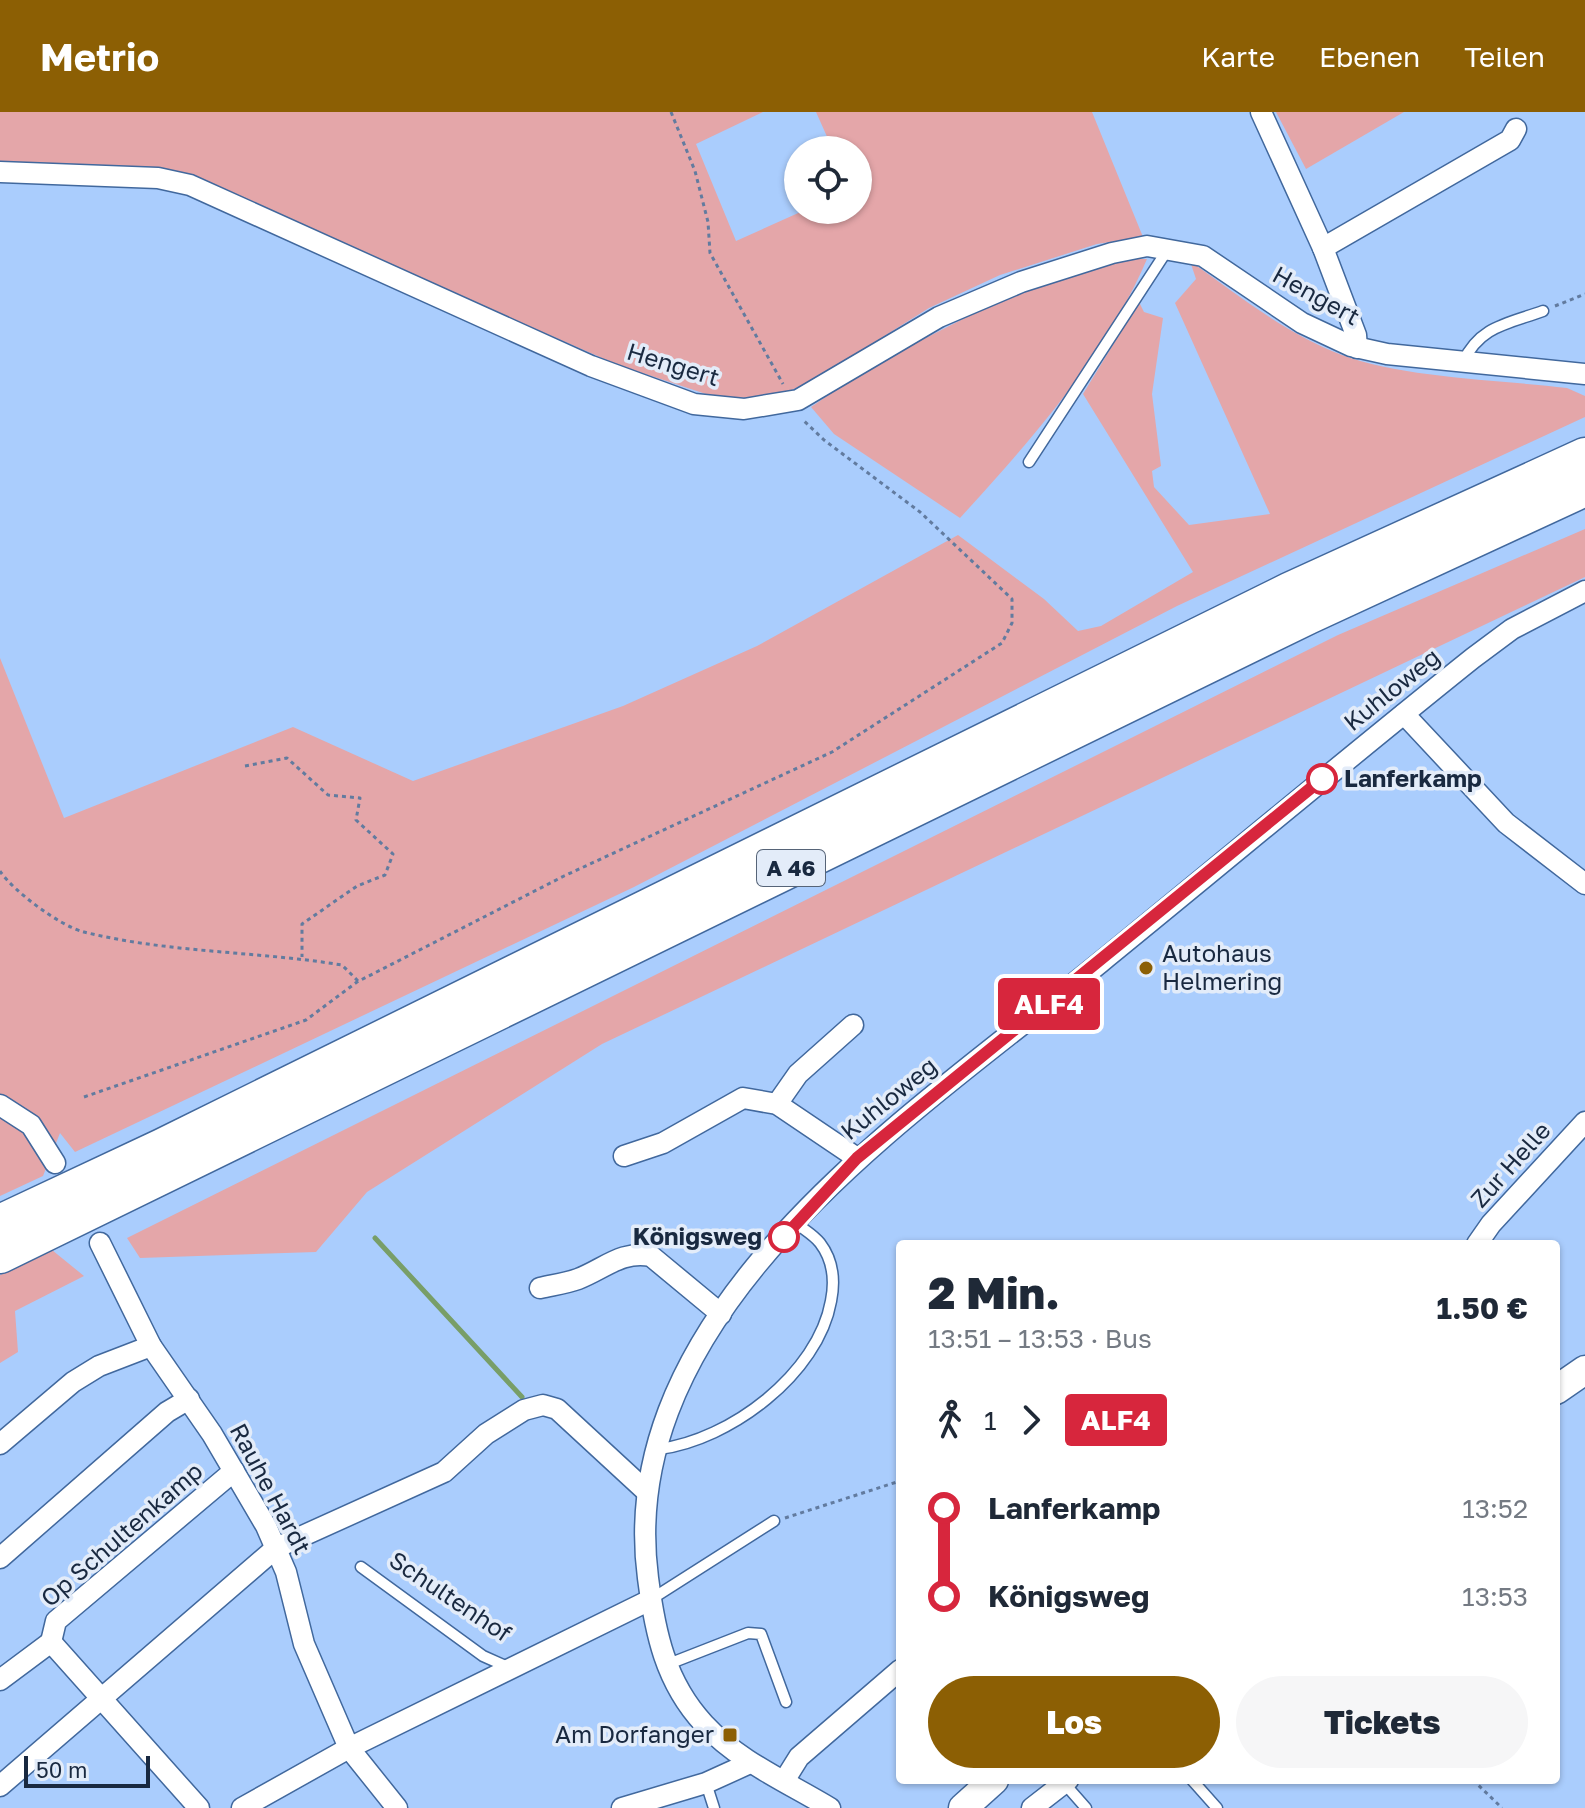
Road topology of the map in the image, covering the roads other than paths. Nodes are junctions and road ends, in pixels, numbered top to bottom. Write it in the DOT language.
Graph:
graph roads {
  1 [pos="1261,112"];
  2 [pos="1516,129"];
  3 [pos="0,172"];
  4 [pos="1168,248"];
  5 [pos="1323,248"];
  6 [pos="1543,311"];
  7 [pos="1357,348"];
  8 [pos="1463,362"];
  9 [pos="1585,374"];
  10 [pos="1585,456"];
  11 [pos="1029,462"];
  12 [pos="1585,488"];
  13 [pos="1585,591"];
  14 [pos="1404,714"];
  15 [pos="1585,884"];
  16 [pos="853,1025"];
  17 [pos="777,1104"];
  18 [pos="0,1105"];
  19 [pos="1585,1122"];
  20 [pos="624,1156"];
  21 [pos="857,1158"];
  22 [pos="55,1163"];
  23 [pos="0,1223"];
  24 [pos="796,1223"];
  25 [pos="1481,1240"];
  26 [pos="100,1243"];
  27 [pos="0,1255"];
  28 [pos="540,1288"];
  29 [pos="721,1314"];
  30 [pos="151,1346"];
  31 [pos="1585,1370"];
  32 [pos="1560,1387"];
  33 [pos="189,1399"];
  34 [pos="0,1444"];
  35 [pos="657,1449"];
  36 [pos="234,1471"];
  37 [pos="647,1492"];
  38 [pos="774,1521"];
  39 [pos="276,1548"];
  40 [pos="0,1558"];
  41 [pos="361,1567"];
  42 [pos="650,1600"];
  43 [pos="51,1642"];
  44 [pos="666,1665"];
  45 [pos="510,1668"];
  46 [pos="896,1673"];
  47 [pos="0,1680"];
  48 [pos="102,1697"];
  49 [pos="786,1702"];
  50 [pos="349,1748"];
  51 [pos="750,1763"];
  52 [pos="784,1781"];
  53 [pos="706,1783"];
  54 [pos="990,1784"];
  55 [pos="1062,1784"];
  56 [pos="1068,1784"];
  57 [pos="1196,1784"];
  58 [pos="0,1786"];
  59 [pos="199,1808"];
  60 [pos="242,1808"];
  61 [pos="397,1808"];
  62 [pos="622,1808"];
  63 [pos="714,1808"];
  64 [pos="830,1808"];
  65 [pos="963,1808"];
  66 [pos="1032,1808"];
  67 [pos="1086,1808"];
  68 [pos="1217,1808"];
  1 -- 5 [label="street, Hengert"];
  2 -- 5 [label="street, Hengert"];
  3 -- 4 [label="street, Hengert"];
  4 -- 7 [label="street, Hengert"];
  4 -- 11 [label="lane"];
  5 -- 7 [label="street, Hengert"];
  6 -- 8 [label="lane"];
  7 -- 8 [label="street, Hengert"];
  8 -- 9 [label="street, Hengert"];
  10 -- 23 [label="highway, A 46"];
  12 -- 27 [label="highway, A 46"];
  13 -- 14 [label="street, Kuhloweg"];
  14 -- 15 [label="street"];
  14 -- 21 [label="street, Kuhloweg"];
  16 -- 17 [label="street"];
  17 -- 20 [label="street"];
  17 -- 21 [label="street"];
  18 -- 22 [label="street"];
  19 -- 25 [label="street, Zur Helle"];
  21 -- 24 [label="street, Kuhloweg"];
  24 -- 29 [label="street, Kuhloweg"];
  24 -- 35 [label="lane"];
  26 -- 30 [label="street, Rauhe Hardt"];
  28 -- 29 [label="street"];
  29 -- 35 [label="street, Kuhloweg"];
  30 -- 33 [label="street, Rauhe Hardt"];
  30 -- 34 [label="street"];
  31 -- 32 [label="street"];
  33 -- 36 [label="street, Rauhe Hardt"];
  33 -- 40 [label="street"];
  35 -- 37 [label="street, Kuhloweg"];
  36 -- 39 [label="street, Rauhe Hardt"];
  36 -- 43 [label="street, Op Schultenkamp"];
  37 -- 39 [label="street"];
  37 -- 42 [label="street, Kuhloweg"];
  38 -- 42 [label="lane"];
  39 -- 48 [label="street"];
  39 -- 50 [label="street, Rauhe Hardt"];
  41 -- 45 [label="lane, Schultenhof"];
  42 -- 44 [label="street, Kuhloweg"];
  42 -- 45 [label="street, Schultenhof"];
  43 -- 47 [label="street, Op Schultenkamp"];
  43 -- 48 [label="street, Op Schultenkamp"];
  44 -- 49 [label="lane"];
  44 -- 51 [label="street, Kuhloweg"];
  45 -- 50 [label="street, Schultenhof"];
  46 -- 52 [label="street"];
  48 -- 58 [label="street"];
  48 -- 59 [label="street, Op Schultenkamp"];
  50 -- 60 [label="street, Schultenhof"];
  50 -- 61 [label="street, Rauhe Hardt"];
  51 -- 52 [label="street, Kuhloweg"];
  51 -- 53 [label="street"];
  52 -- 64 [label="street, Kuhloweg"];
  53 -- 62 [label="street"];
  53 -- 63 [label="lane"];
  54 -- 65 [label="street"];
  55 -- 66 [label="street"];
  56 -- 67 [label="lane"];
  57 -- 68 [label="lane"];
}
